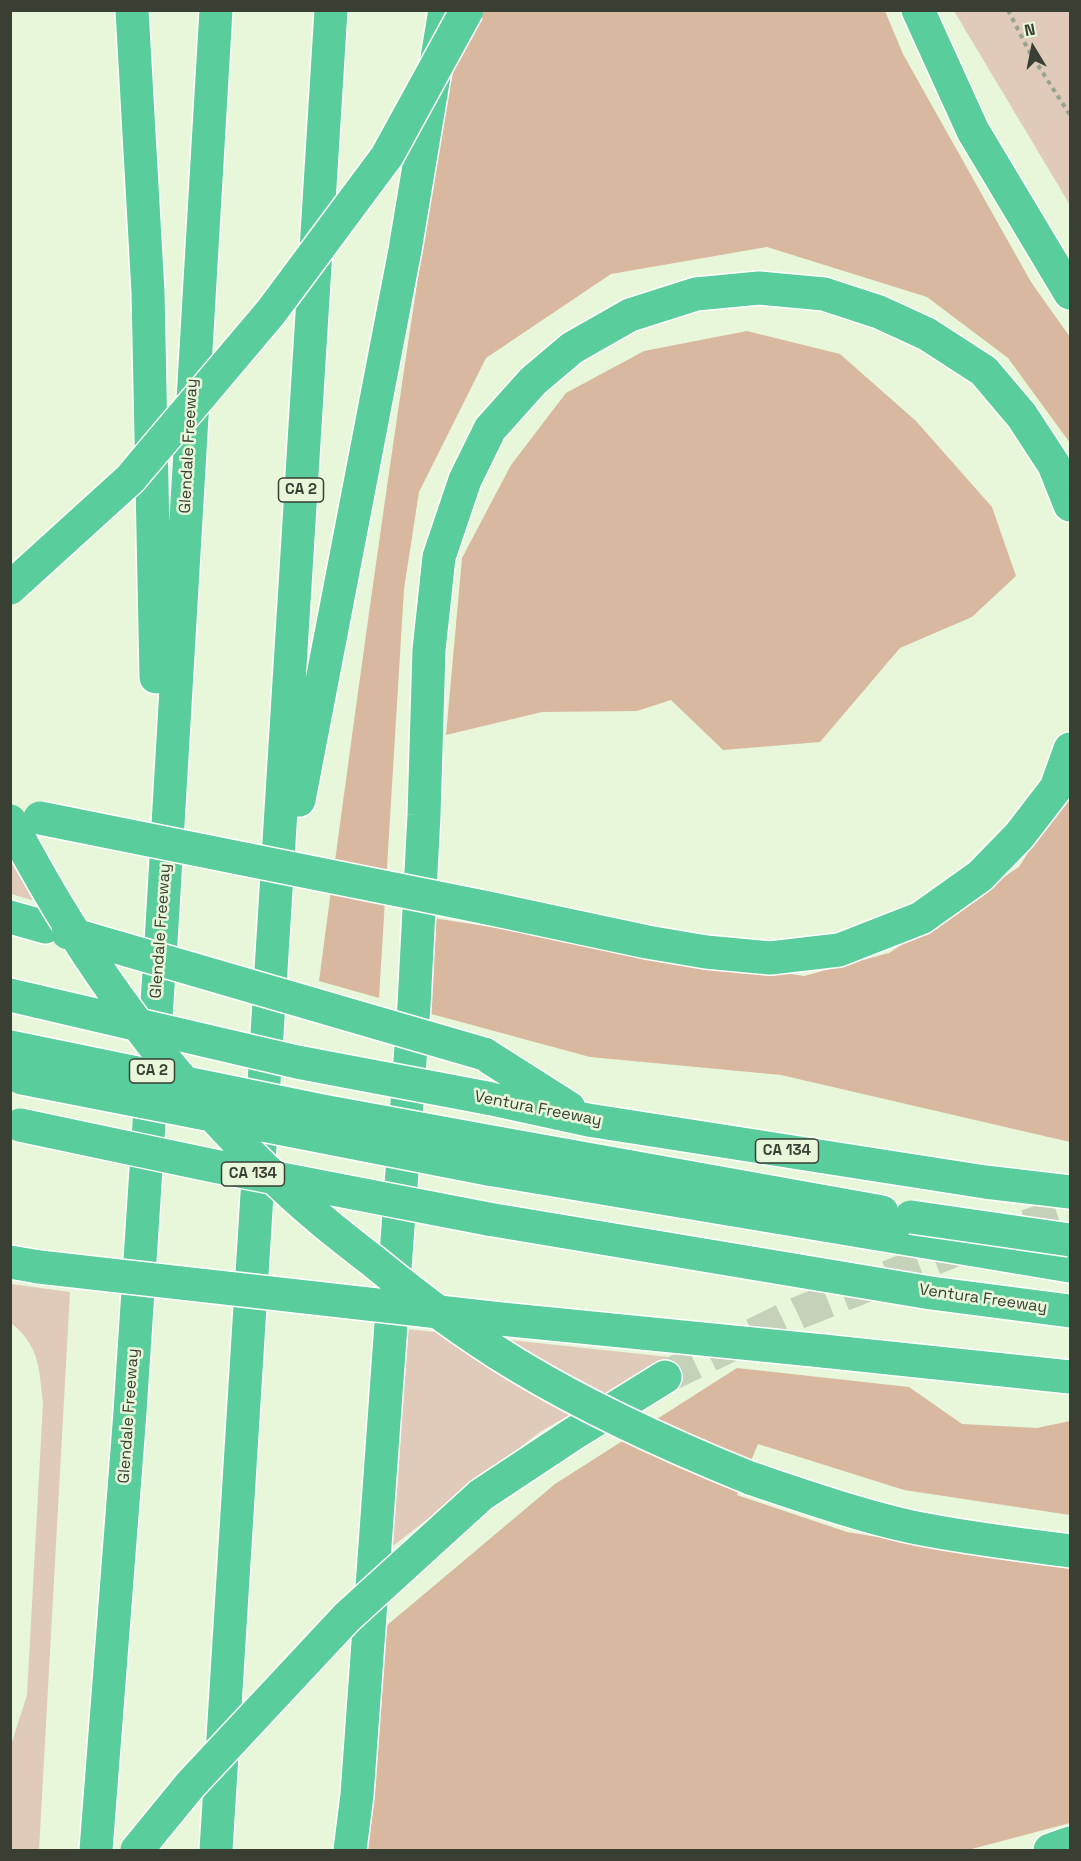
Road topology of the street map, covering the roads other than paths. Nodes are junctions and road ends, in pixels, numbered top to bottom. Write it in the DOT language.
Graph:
graph roads {
  1 [pos="132,10"];
  2 [pos="216,10"];
  3 [pos="331,10"];
  4 [pos="445,10"];
  5 [pos="467,10"];
  6 [pos="918,10"];
  7 [pos="1071,293"];
  8 [pos="1071,505"];
  9 [pos="10,588"];
  10 [pos="1071,749"];
  11 [pos="20,817"];
  12 [pos="10,917"];
  13 [pos="162,926"];
  14 [pos="274,934"];
  15 [pos="25,999"];
  16 [pos="10,1047"];
  17 [pos="16,1077"];
  18 [pos="588,1120"];
  19 [pos="15,1124"];
  20 [pos="487,1155"];
  21 [pos="1071,1192"];
  22 [pos="1071,1240"];
  23 [pos="25,1265"];
  24 [pos="1071,1266"];
  25 [pos="1071,1311"];
  26 [pos="666,1377"];
  27 [pos="1071,1377"];
  28 [pos="1071,1551"];
  29 [pos="1071,1843"];
  30 [pos="96,1851"];
  31 [pos="137,1851"];
  32 [pos="216,1851"];
  33 [pos="350,1851"];
  34 [pos="1050,1851"];
  1 -- 13 [label="highway"];
  2 -- 13 [label="highway, Glendale Freeway / CA 2"];
  3 -- 14 [label="highway, CA 2"];
  4 -- 14 [label="highway"];
  5 -- 9 [label="highway, bridge"];
  6 -- 7 [label="highway"];
  8 -- 33 [label="highway"];
  10 -- 11 [label="highway, bridge"];
  11 -- 28 [label="highway, bridge"];
  12 -- 18 [label="highway, bridge"];
  13 -- 30 [label="highway, Glendale Freeway / CA 2"];
  14 -- 32 [label="highway, CA 2"];
  15 -- 18 [label="highway, Ventura Freeway / CA 134, bridge"];
  16 -- 20 [label="highway, bridge"];
  17 -- 20 [label="highway, bridge"];
  18 -- 21 [label="highway, Ventura Freeway / CA 134"];
  19 -- 25 [label="highway, Ventura Freeway / CA 134, bridge"];
  20 -- 22 [label="highway, bridge"];
  20 -- 24 [label="highway"];
  23 -- 27 [label="highway, bridge"];
  26 -- 31 [label="highway, bridge"];
  29 -- 34 [label="highway"];
}
